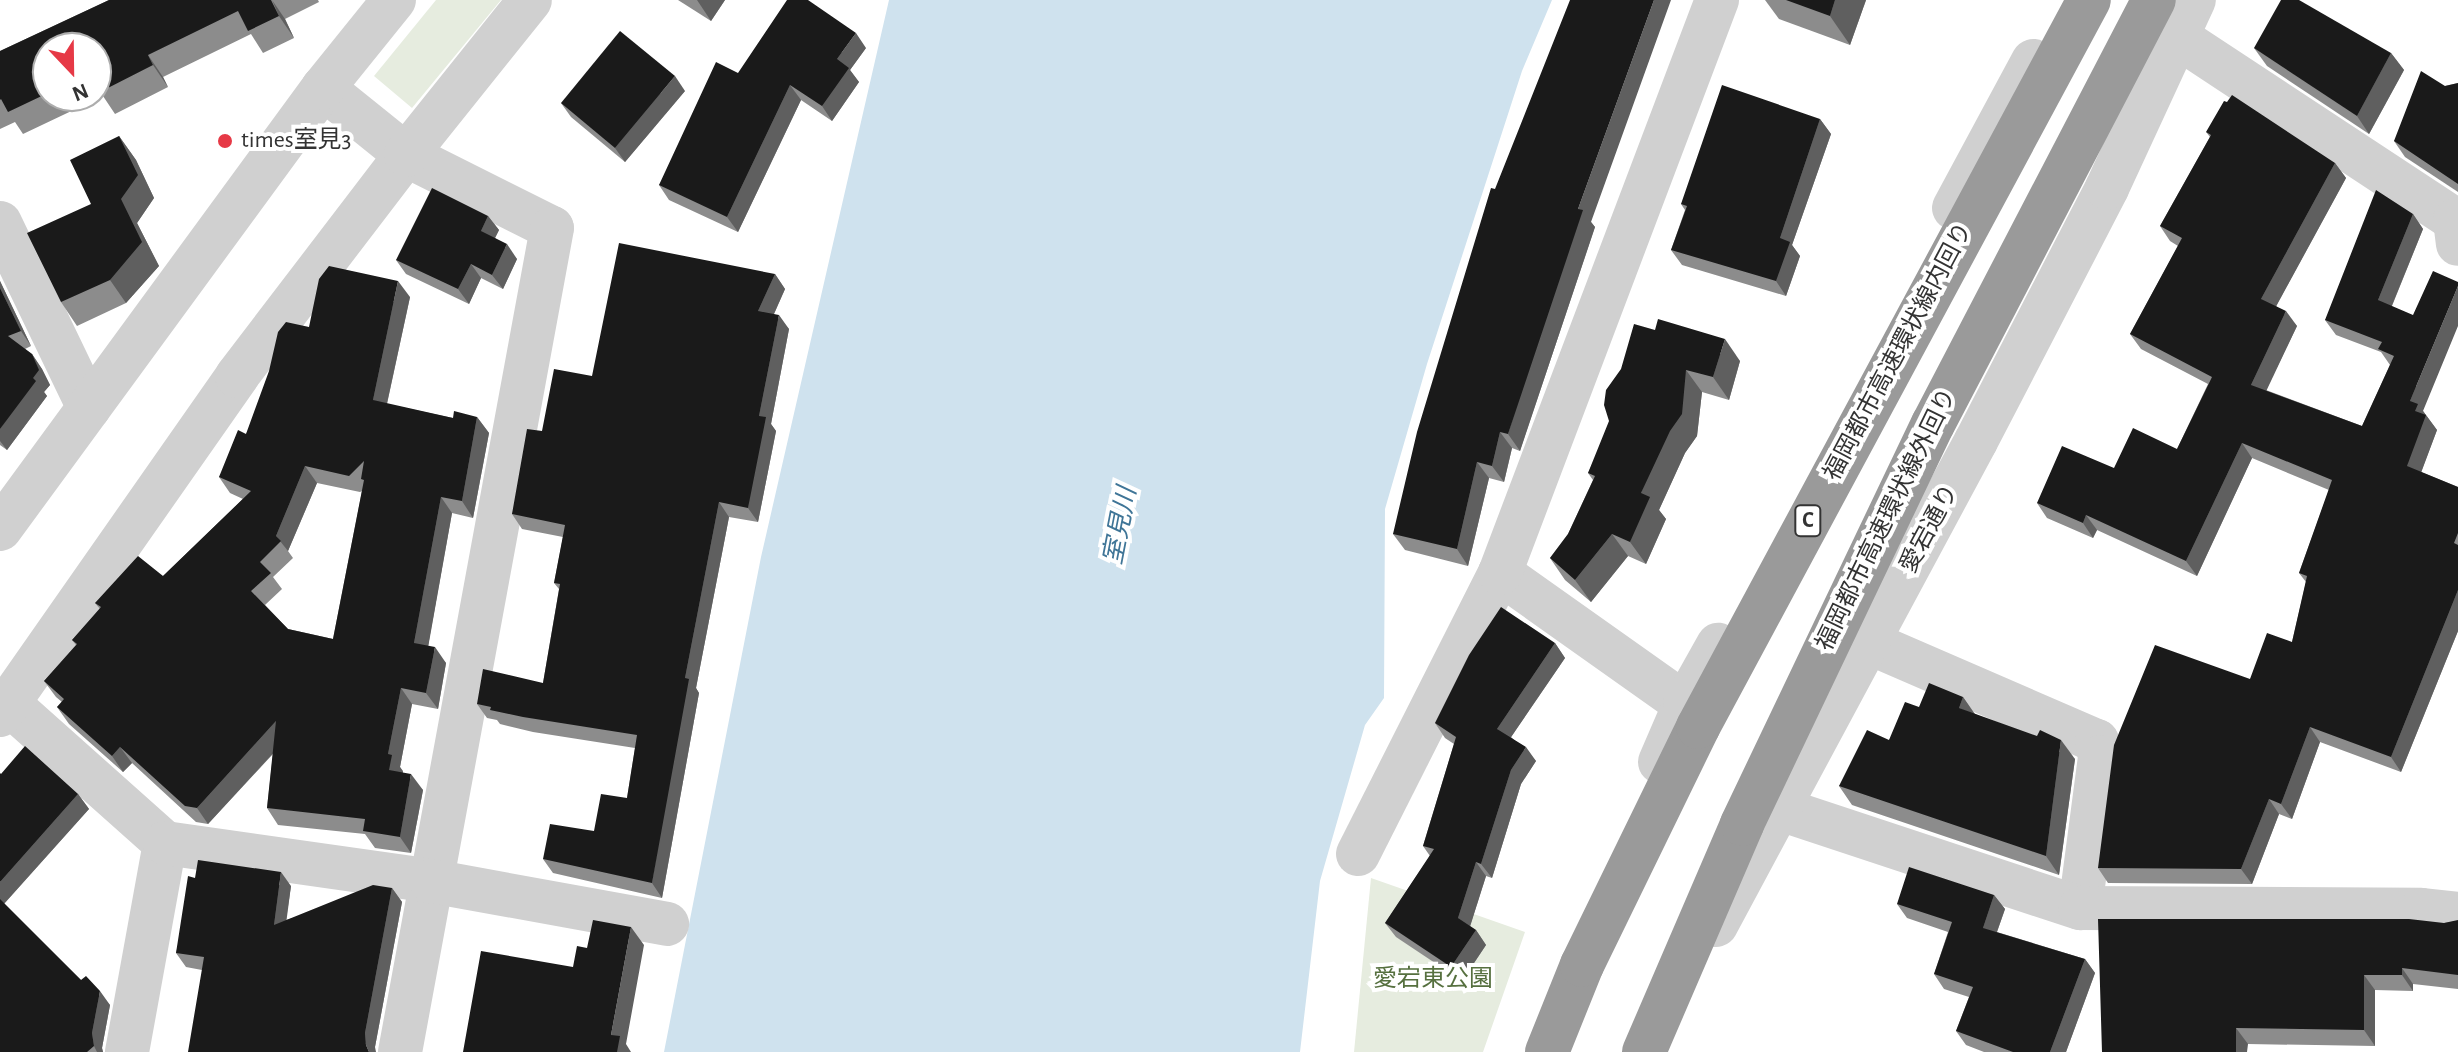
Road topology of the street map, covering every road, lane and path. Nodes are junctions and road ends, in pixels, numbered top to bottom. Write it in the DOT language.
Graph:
graph roads {
  1 [pos="394,0"];
  2 [pos="530,0"];
  3 [pos="1717,0"];
  4 [pos="2068,0"];
  5 [pos="2089,0"];
  6 [pos="2175,12"];
  7 [pos="323,88"];
  8 [pos="406,155"];
  9 [pos="0,223"];
  10 [pos="2458,244"];
  11 [pos="89,408"];
  12 [pos="0,529"];
  13 [pos="1500,573"];
  14 [pos="1870,643"];
  15 [pos="1685,704"];
  16 [pos="5,710"];
  17 [pos="1780,809"];
  18 [pos="165,843"];
  19 [pos="1358,854"];
  20 [pos="431,881"];
  21 [pos="2080,908"];
  22 [pos="2458,914"];
  23 [pos="667,924"];
  24 [pos="127,1052"];
  25 [pos="400,1052"];
  26 [pos="1538,1052"];
  27 [pos="1547,1052"];
  28 [pos="1644,1052"];
  29 [pos="1655,1052"];
  1 -- 7 [label="street"];
  2 -- 8 [label="street"];
  3 -- 13 [label="street"];
  4 -- 15 [label="street"];
  5 -- 27 [label="highway, 福岡都市高速環状線内回り / C"];
  6 -- 10 [label="street"];
  6 -- 14 [label="street, 愛宕通り"];
  6 -- 28 [label="highway, 福岡都市高速環状線外回り"];
  7 -- 8 [label="street"];
  7 -- 11 [label="street"];
  8 -- 16 [label="street"];
  8 -- 20 [label="street"];
  9 -- 11 [label="street"];
  11 -- 12 [label="street"];
  13 -- 15 [label="street"];
  13 -- 19 [label="street"];
  14 -- 17 [label="street, 愛宕通り"];
  14 -- 21 [label="street"];
  15 -- 26 [label="street"];
  16 -- 18 [label="street"];
  17 -- 21 [label="street"];
  17 -- 29 [label="street, 愛宕通り"];
  18 -- 20 [label="street"];
  18 -- 24 [label="street"];
  20 -- 23 [label="street"];
  20 -- 25 [label="street"];
  21 -- 22 [label="street"];
}
